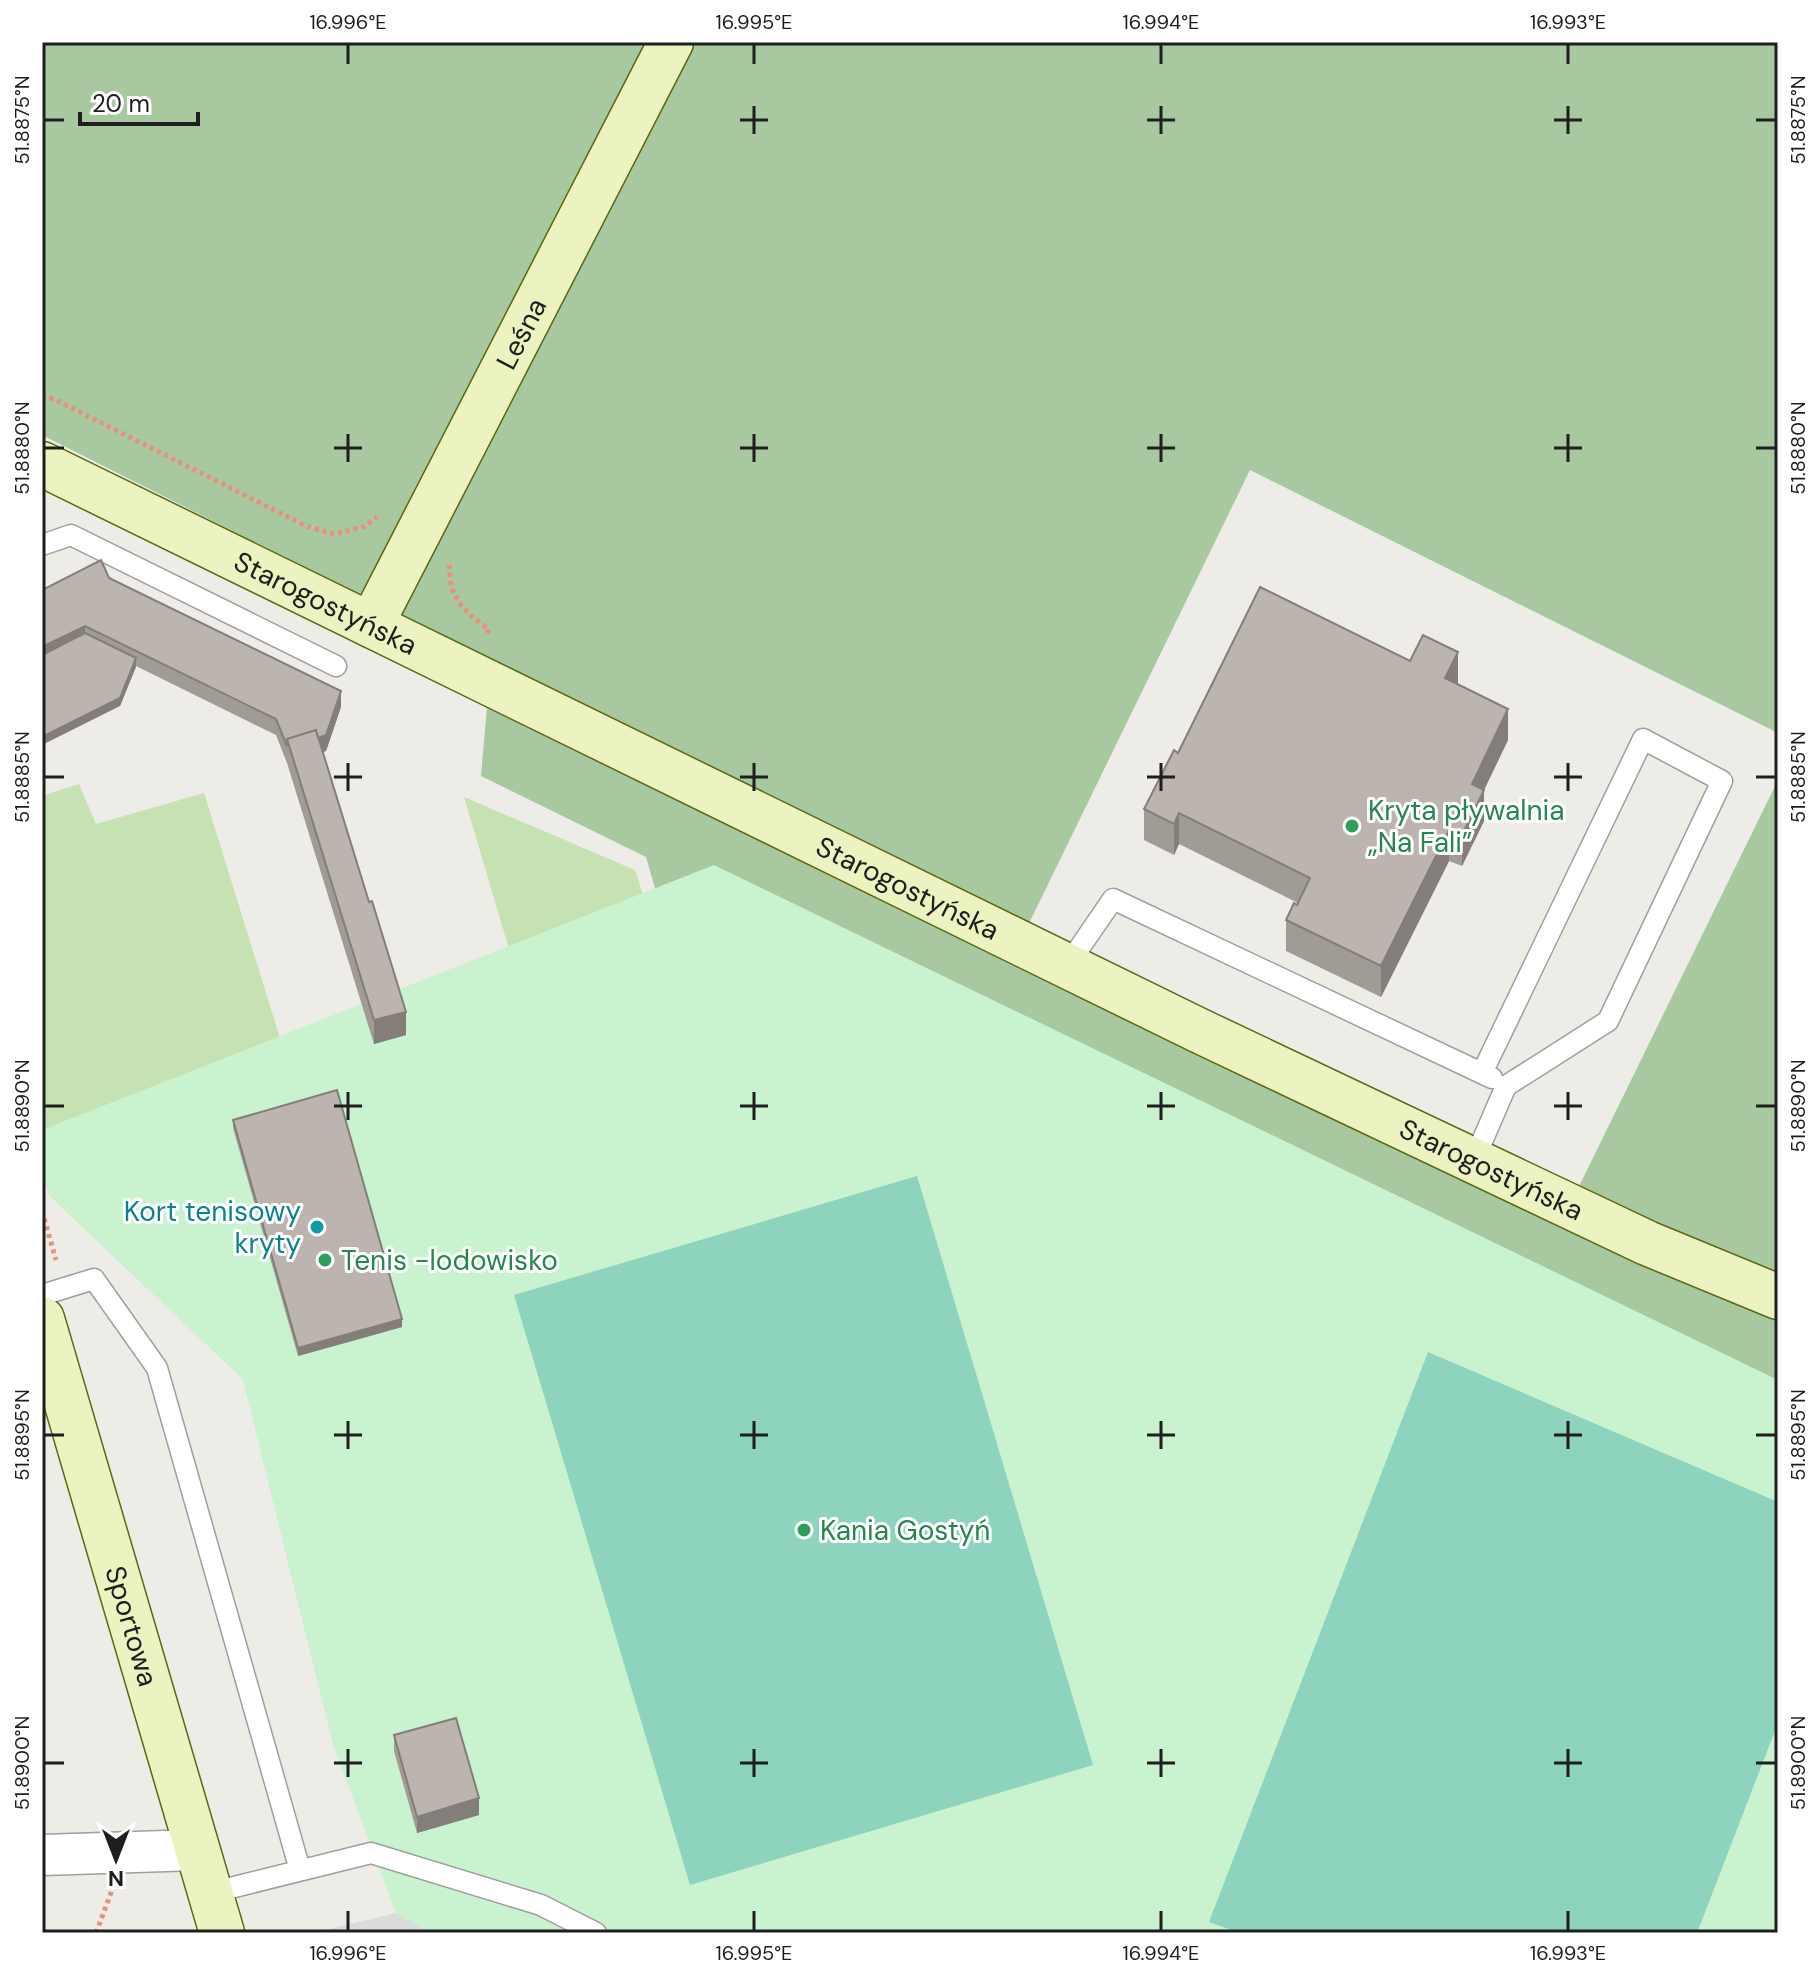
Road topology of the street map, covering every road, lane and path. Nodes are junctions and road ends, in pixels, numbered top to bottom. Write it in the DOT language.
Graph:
graph roads {
  1 [pos="671,42"];
  2 [pos="42,464"];
  3 [pos="42,545"];
  4 [pos="371,625"];
  5 [pos="336,666"];
  6 [pos="1067,966"];
  7 [pos="1482,1073"];
  8 [pos="1506,1086"];
  9 [pos="1474,1160"];
  10 [pos="42,1295"];
  11 [pos="1778,1297"];
  12 [pos="42,1319"];
  13 [pos="197,1850"];
  14 [pos="42,1855"];
  15 [pos="300,1870"];
  16 [pos="216,1913"];
  17 [pos="596,1933"];
  1 -- 4 [label="street, Leśna"];
  2 -- 4 [label="street, Starogostyńska"];
  3 -- 5 [label="lane"];
  4 -- 6 [label="street, Starogostyńska"];
  6 -- 7 [label="lane"];
  6 -- 9 [label="street, Starogostyńska"];
  7 -- 8 [label="lane"];
  7 -- 8 [label="lane"];
  8 -- 9 [label="lane"];
  9 -- 11 [label="street, Starogostyńska"];
  10 -- 15 [label="lane"];
  12 -- 13 [label="street, Sportowa"];
  13 -- 14 [label="street"];
  13 -- 16 [label="street, Sportowa"];
  15 -- 16 [label="lane"];
  15 -- 17 [label="lane"];
}
